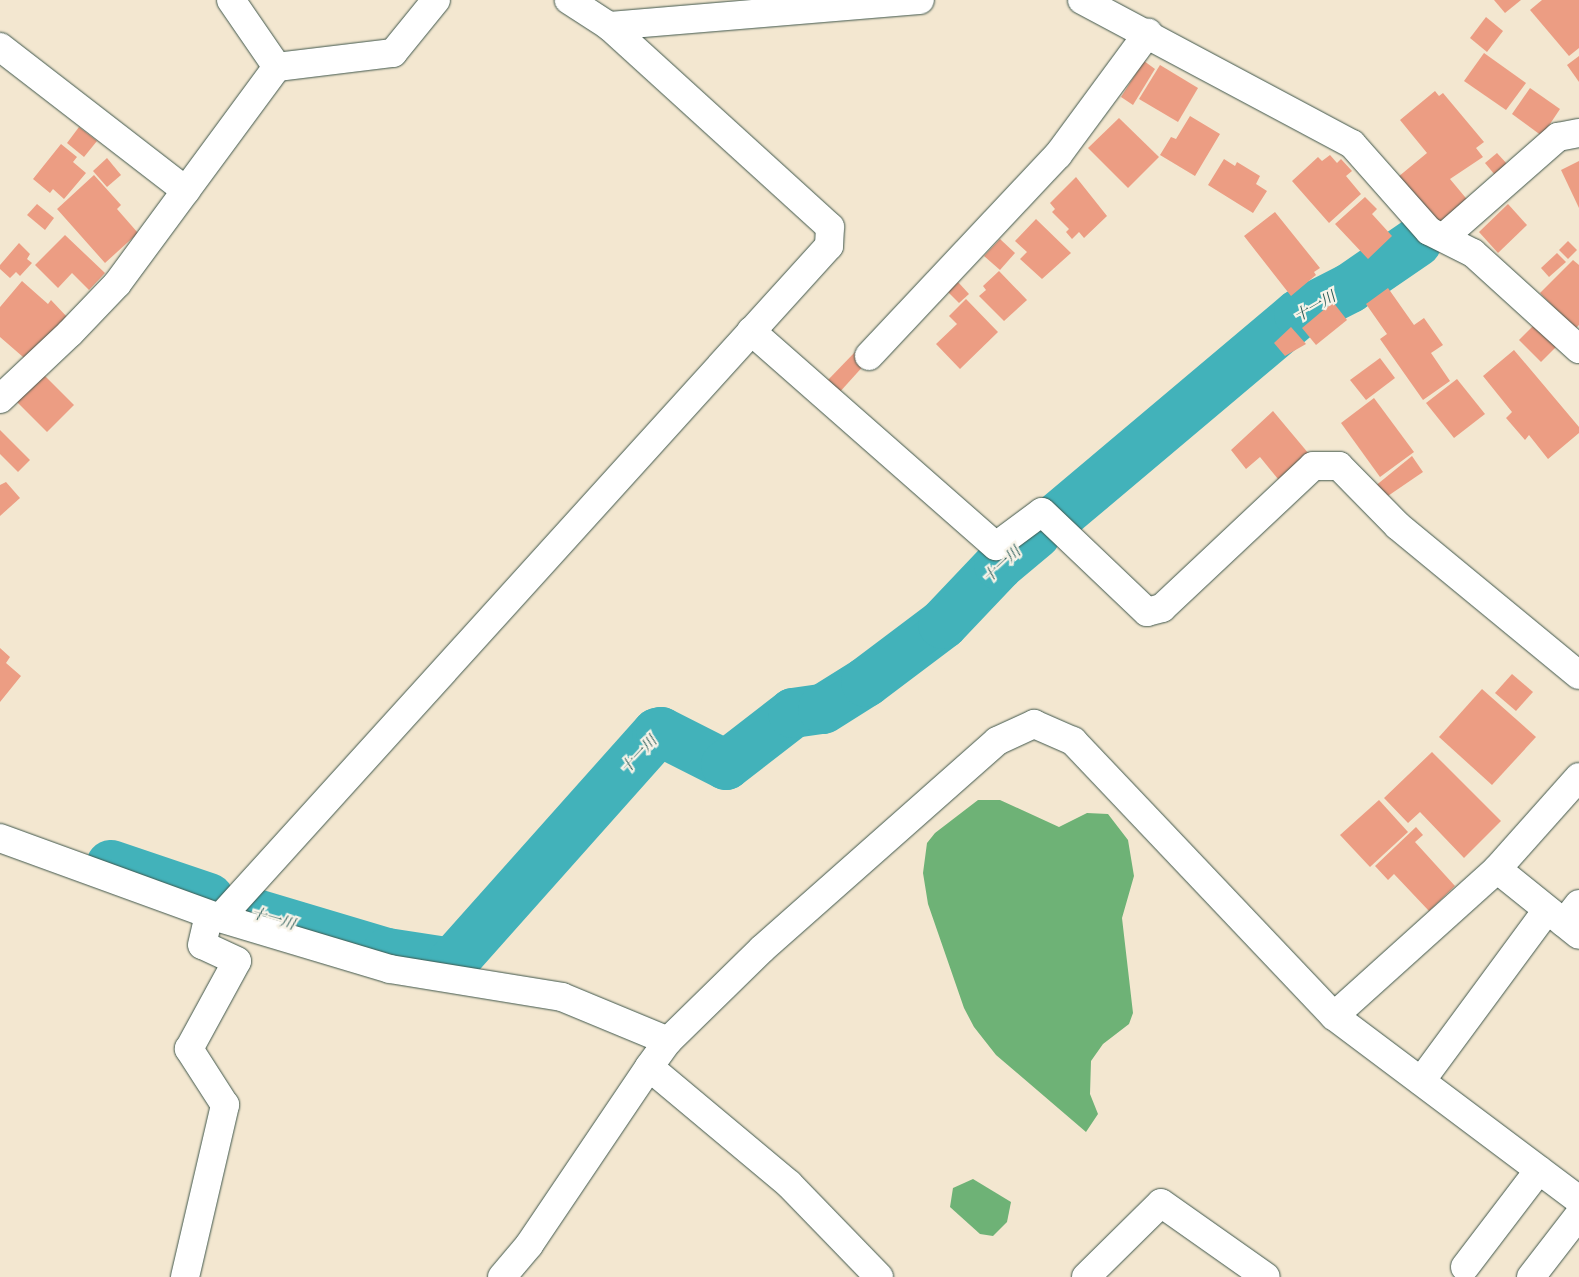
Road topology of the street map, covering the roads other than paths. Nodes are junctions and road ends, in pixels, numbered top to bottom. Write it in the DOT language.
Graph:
graph roads {
  1 [pos="231,0"];
  2 [pos="436,0"];
  3 [pos="569,0"];
  4 [pos="920,0"];
  5 [pos="1082,0"];
  6 [pos="609,26"];
  7 [pos="1148,33"];
  8 [pos="0,46"];
  9 [pos="277,67"];
  10 [pos="1579,133"];
  11 [pos="186,191"];
  12 [pos="1444,237"];
  13 [pos="751,331"];
  14 [pos="1579,349"];
  15 [pos="869,356"];
  16 [pos="0,399"];
  17 [pos="1579,675"];
  18 [pos="1579,776"];
  19 [pos="0,838"];
  20 [pos="1496,869"];
  21 [pos="215,916"];
  22 [pos="1567,918"];
  23 [pos="1334,1016"];
  24 [pos="668,1041"];
  25 [pos="649,1067"];
  26 [pos="1421,1081"];
  27 [pos="1539,1170"];
  28 [pos="1579,1200"];
  29 [pos="1579,1214"];
  30 [pos="1465,1267"];
  31 [pos="185,1277"];
  32 [pos="502,1277"];
  33 [pos="879,1277"];
  34 [pos="1086,1277"];
  35 [pos="1266,1277"];
  36 [pos="1531,1277"];
  1 -- 9 [label="street"];
  2 -- 9 [label="street"];
  3 -- 6 [label="street"];
  4 -- 6 [label="street"];
  5 -- 7 [label="street"];
  6 -- 13 [label="street"];
  7 -- 12 [label="street"];
  7 -- 15 [label="street"];
  8 -- 11 [label="street"];
  9 -- 11 [label="street"];
  10 -- 12 [label="street"];
  11 -- 16 [label="street"];
  12 -- 14 [label="street"];
  13 -- 17 [label="street"];
  13 -- 21 [label="street"];
  18 -- 20 [label="street"];
  19 -- 21 [label="street"];
  20 -- 22 [label="street"];
  20 -- 23 [label="street"];
  21 -- 24 [label="street"];
  21 -- 31 [label="street"];
  22 -- 26 [label="street"];
  23 -- 24 [label="street"];
  23 -- 26 [label="street"];
  24 -- 25 [label="street"];
  25 -- 32 [label="street"];
  25 -- 33 [label="street"];
  26 -- 27 [label="street"];
  27 -- 28 [label="street"];
  27 -- 30 [label="street"];
  29 -- 36 [label="street"];
  34 -- 35 [label="street"];
}
